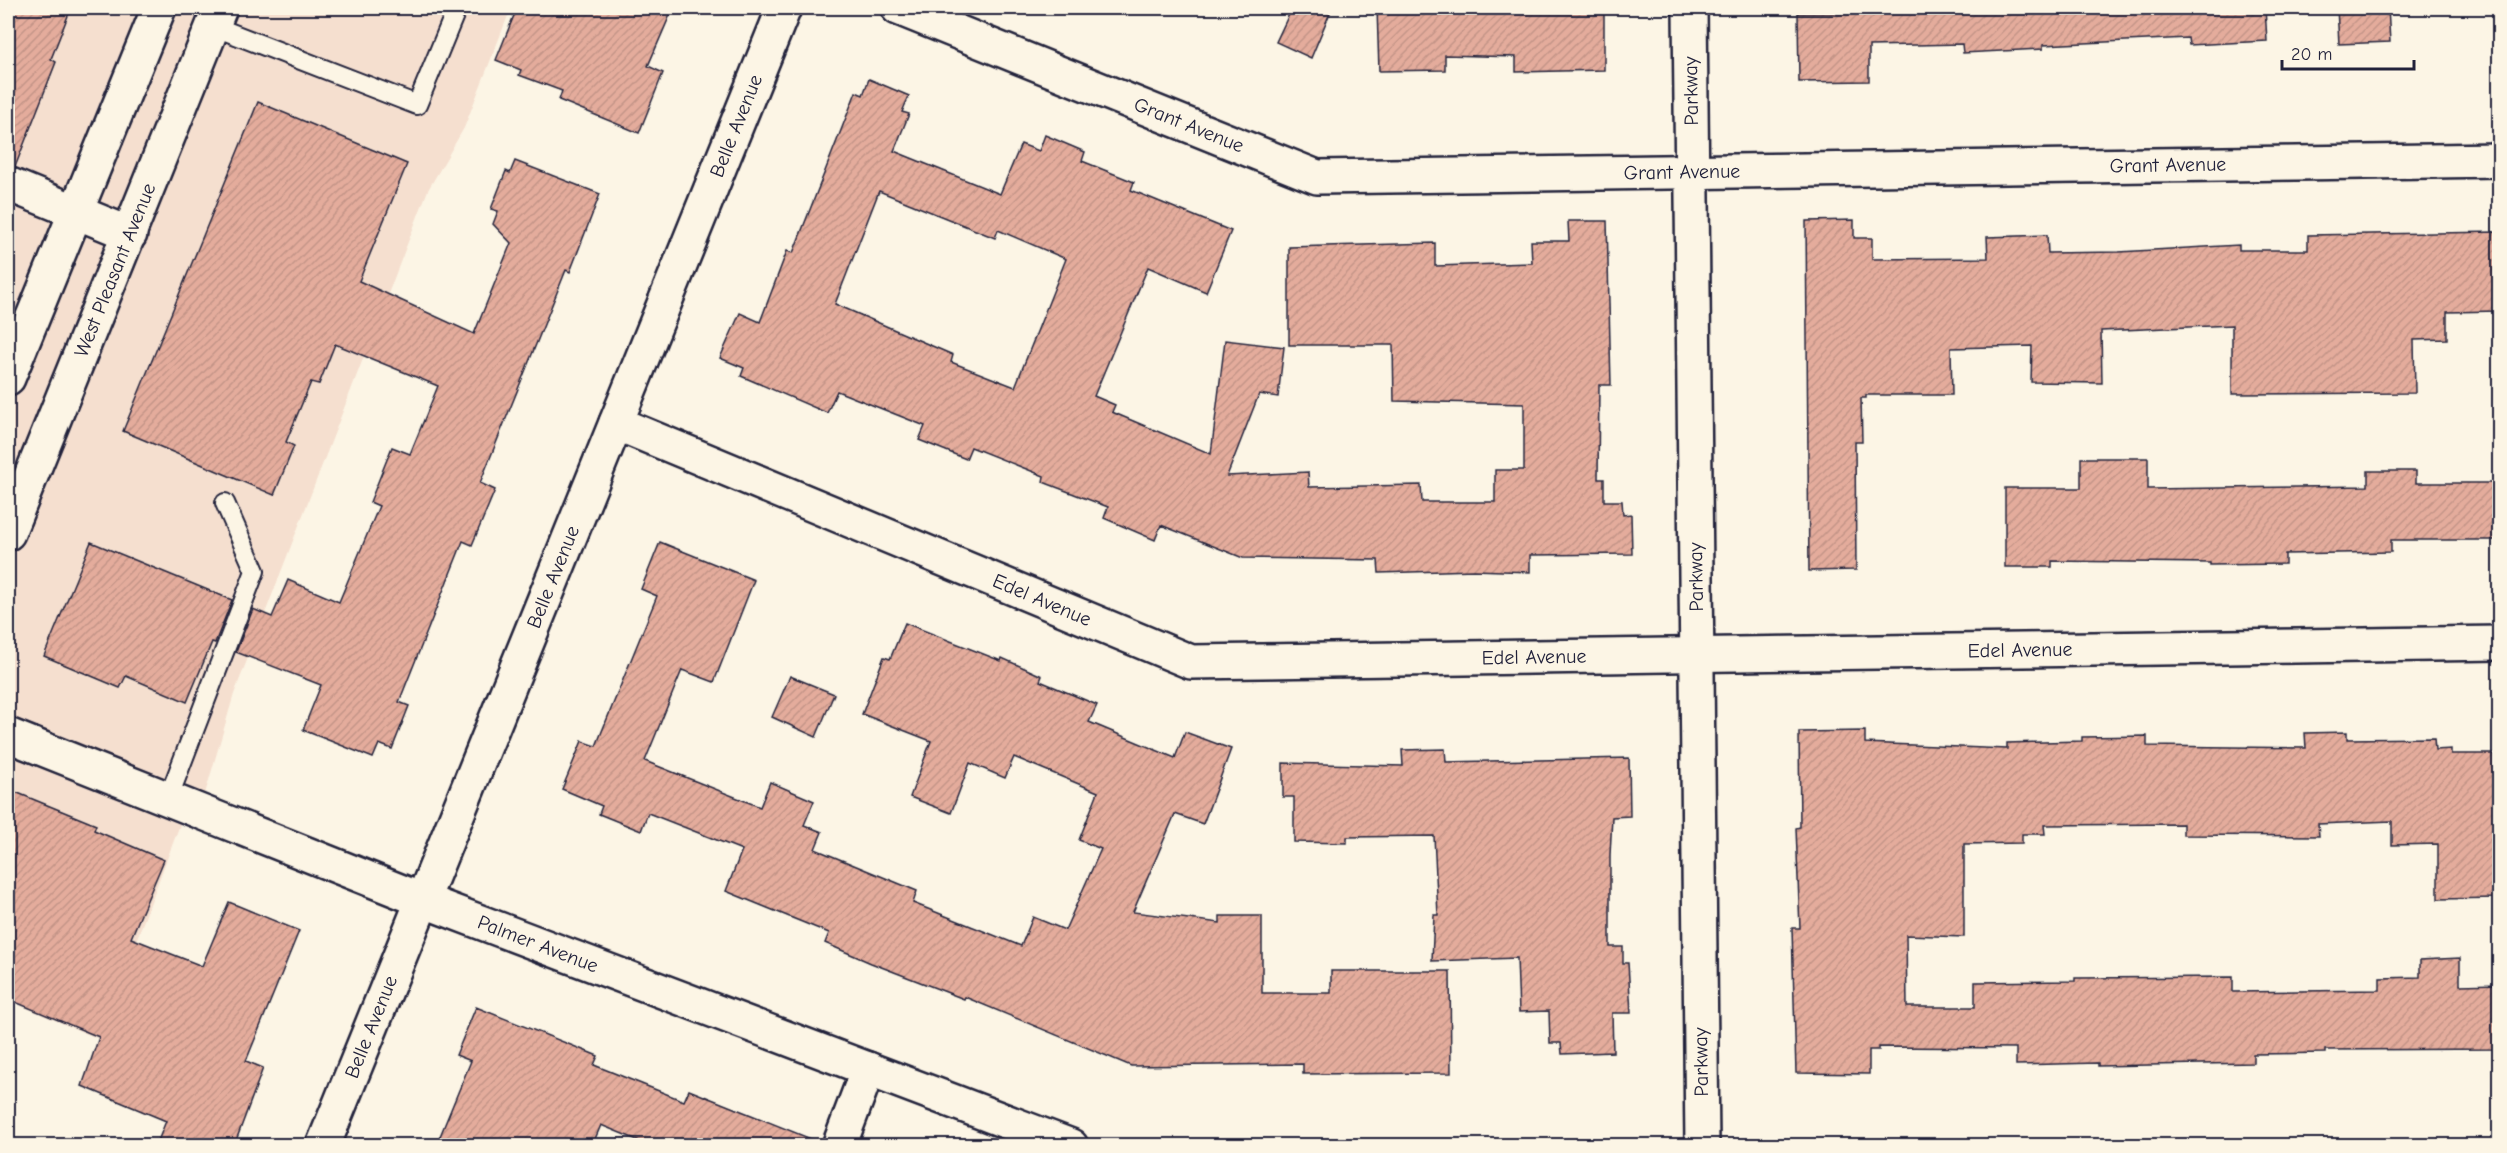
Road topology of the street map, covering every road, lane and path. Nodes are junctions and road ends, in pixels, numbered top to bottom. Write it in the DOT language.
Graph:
graph roads {
  1 [pos="159,8"];
  2 [pos="457,8"];
  3 [pos="784,8"];
  4 [pos="898,8"];
  5 [pos="1690,8"];
  6 [pos="217,17"];
  7 [pos="2499,160"];
  8 [pos="1692,172"];
  9 [pos="8,184"];
  10 [pos="75,212"];
  11 [pos="130,234"];
  12 [pos="8,378"];
  13 [pos="616,423"];
  14 [pos="225,503"];
  15 [pos="8,533"];
  16 [pos="2499,643"];
  17 [pos="1697,655"];
  18 [pos="8,735"];
  19 [pos="168,799"];
  20 [pos="422,900"];
  21 [pos="868,1069"];
  22 [pos="323,1146"];
  23 [pos="839,1146"];
  24 [pos="1071,1146"];
  25 [pos="1702,1146"];
  1 -- 10 [label="street"];
  2 -- 6 [label="lane"];
  3 -- 13 [label="street, Belle Avenue"];
  4 -- 8 [label="street, Grant Avenue"];
  5 -- 8 [label="street, Parkway"];
  6 -- 11 [label="street, West Pleasant Avenue"];
  7 -- 8 [label="street, Grant Avenue"];
  8 -- 17 [label="street, Parkway"];
  9 -- 10 [label="street"];
  10 -- 11 [label="street"];
  10 -- 12 [label="street"];
  11 -- 15 [label="street, West Pleasant Avenue"];
  13 -- 17 [label="street, Edel Avenue"];
  13 -- 20 [label="street, Belle Avenue"];
  14 -- 19 [label="lane"];
  16 -- 17 [label="street, Edel Avenue"];
  17 -- 25 [label="street, Parkway"];
  18 -- 19 [label="street, Palmer Avenue"];
  19 -- 20 [label="street, Palmer Avenue"];
  20 -- 21 [label="street, Palmer Avenue"];
  20 -- 22 [label="street, Belle Avenue"];
  21 -- 23 [label="street"];
  21 -- 24 [label="street, Palmer Avenue"];
}
